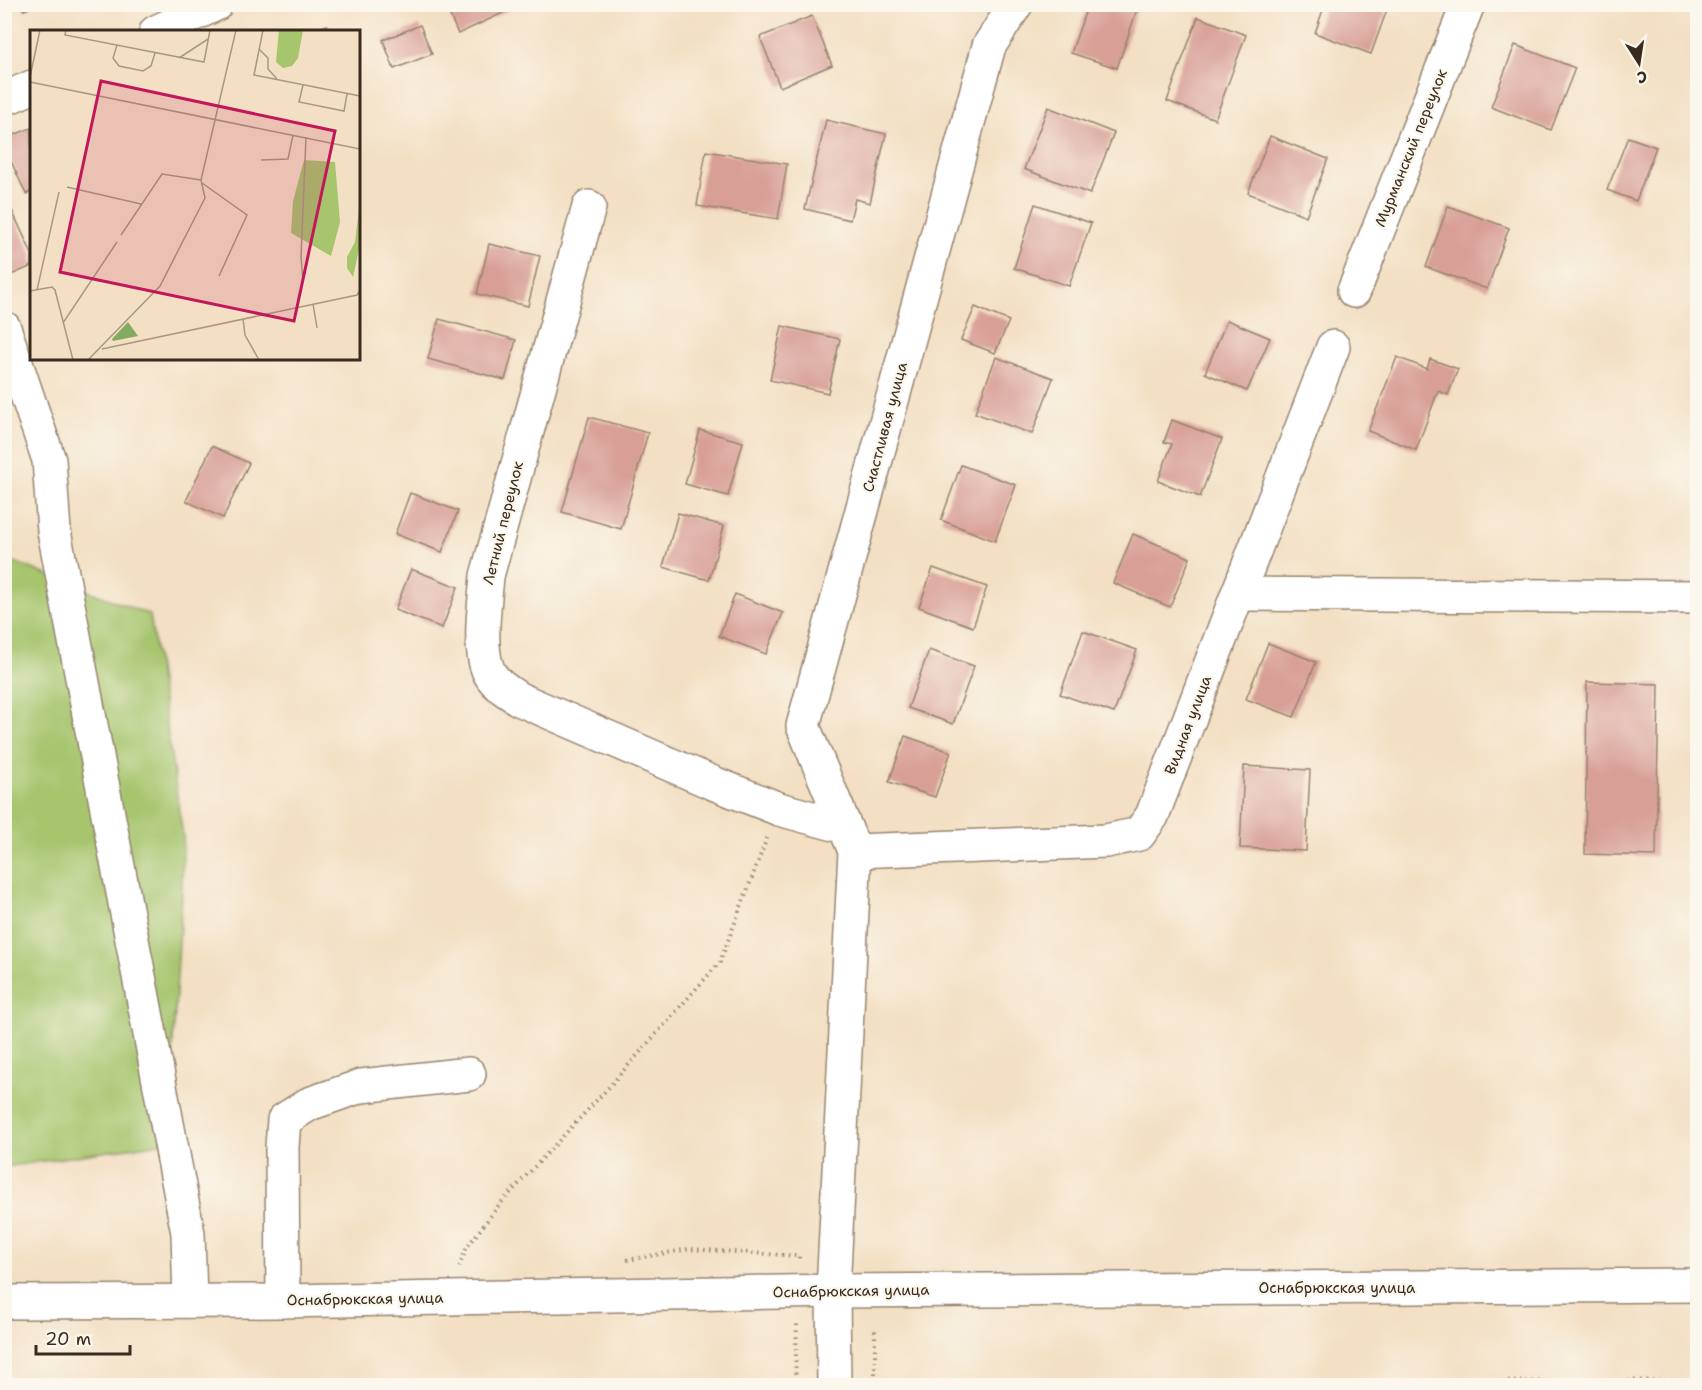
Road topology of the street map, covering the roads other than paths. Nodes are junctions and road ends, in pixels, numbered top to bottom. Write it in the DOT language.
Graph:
graph roads {
  1 [pos="216,4"];
  2 [pos="1016,4"];
  3 [pos="1468,4"];
  4 [pos="160,30"];
  5 [pos="30,88"];
  6 [pos="4,99"];
  7 [pos="589,207"];
  8 [pos="1354,291"];
  9 [pos="4,328"];
  10 [pos="1333,347"];
  11 [pos="1238,594"];
  12 [pos="1698,597"];
  13 [pos="850,839"];
  14 [pos="469,1074"];
  15 [pos="1698,1285"];
  16 [pos="833,1291"];
  17 [pos="190,1301"];
  18 [pos="284,1301"];
  19 [pos="4,1302"];
  20 [pos="834,1386"];
  1 -- 4 [label="street"];
  2 -- 13 [label="street, Счастливая улица"];
  3 -- 8 [label="street, Мурманский переулок"];
  5 -- 6 [label="street"];
  7 -- 13 [label="street, Летний переулок"];
  9 -- 17 [label="street"];
  10 -- 11 [label="street, Видная улица"];
  11 -- 12 [label="street"];
  11 -- 13 [label="street, Видная улица"];
  13 -- 16 [label="street"];
  14 -- 18 [label="street"];
  15 -- 16 [label="street, Оснабрюкская улица"];
  16 -- 18 [label="street, Оснабрюкская улица"];
  16 -- 20 [label="street"];
  17 -- 18 [label="street, Оснабрюкская улица"];
  17 -- 19 [label="street, Оснабрюкская улица"];
}
